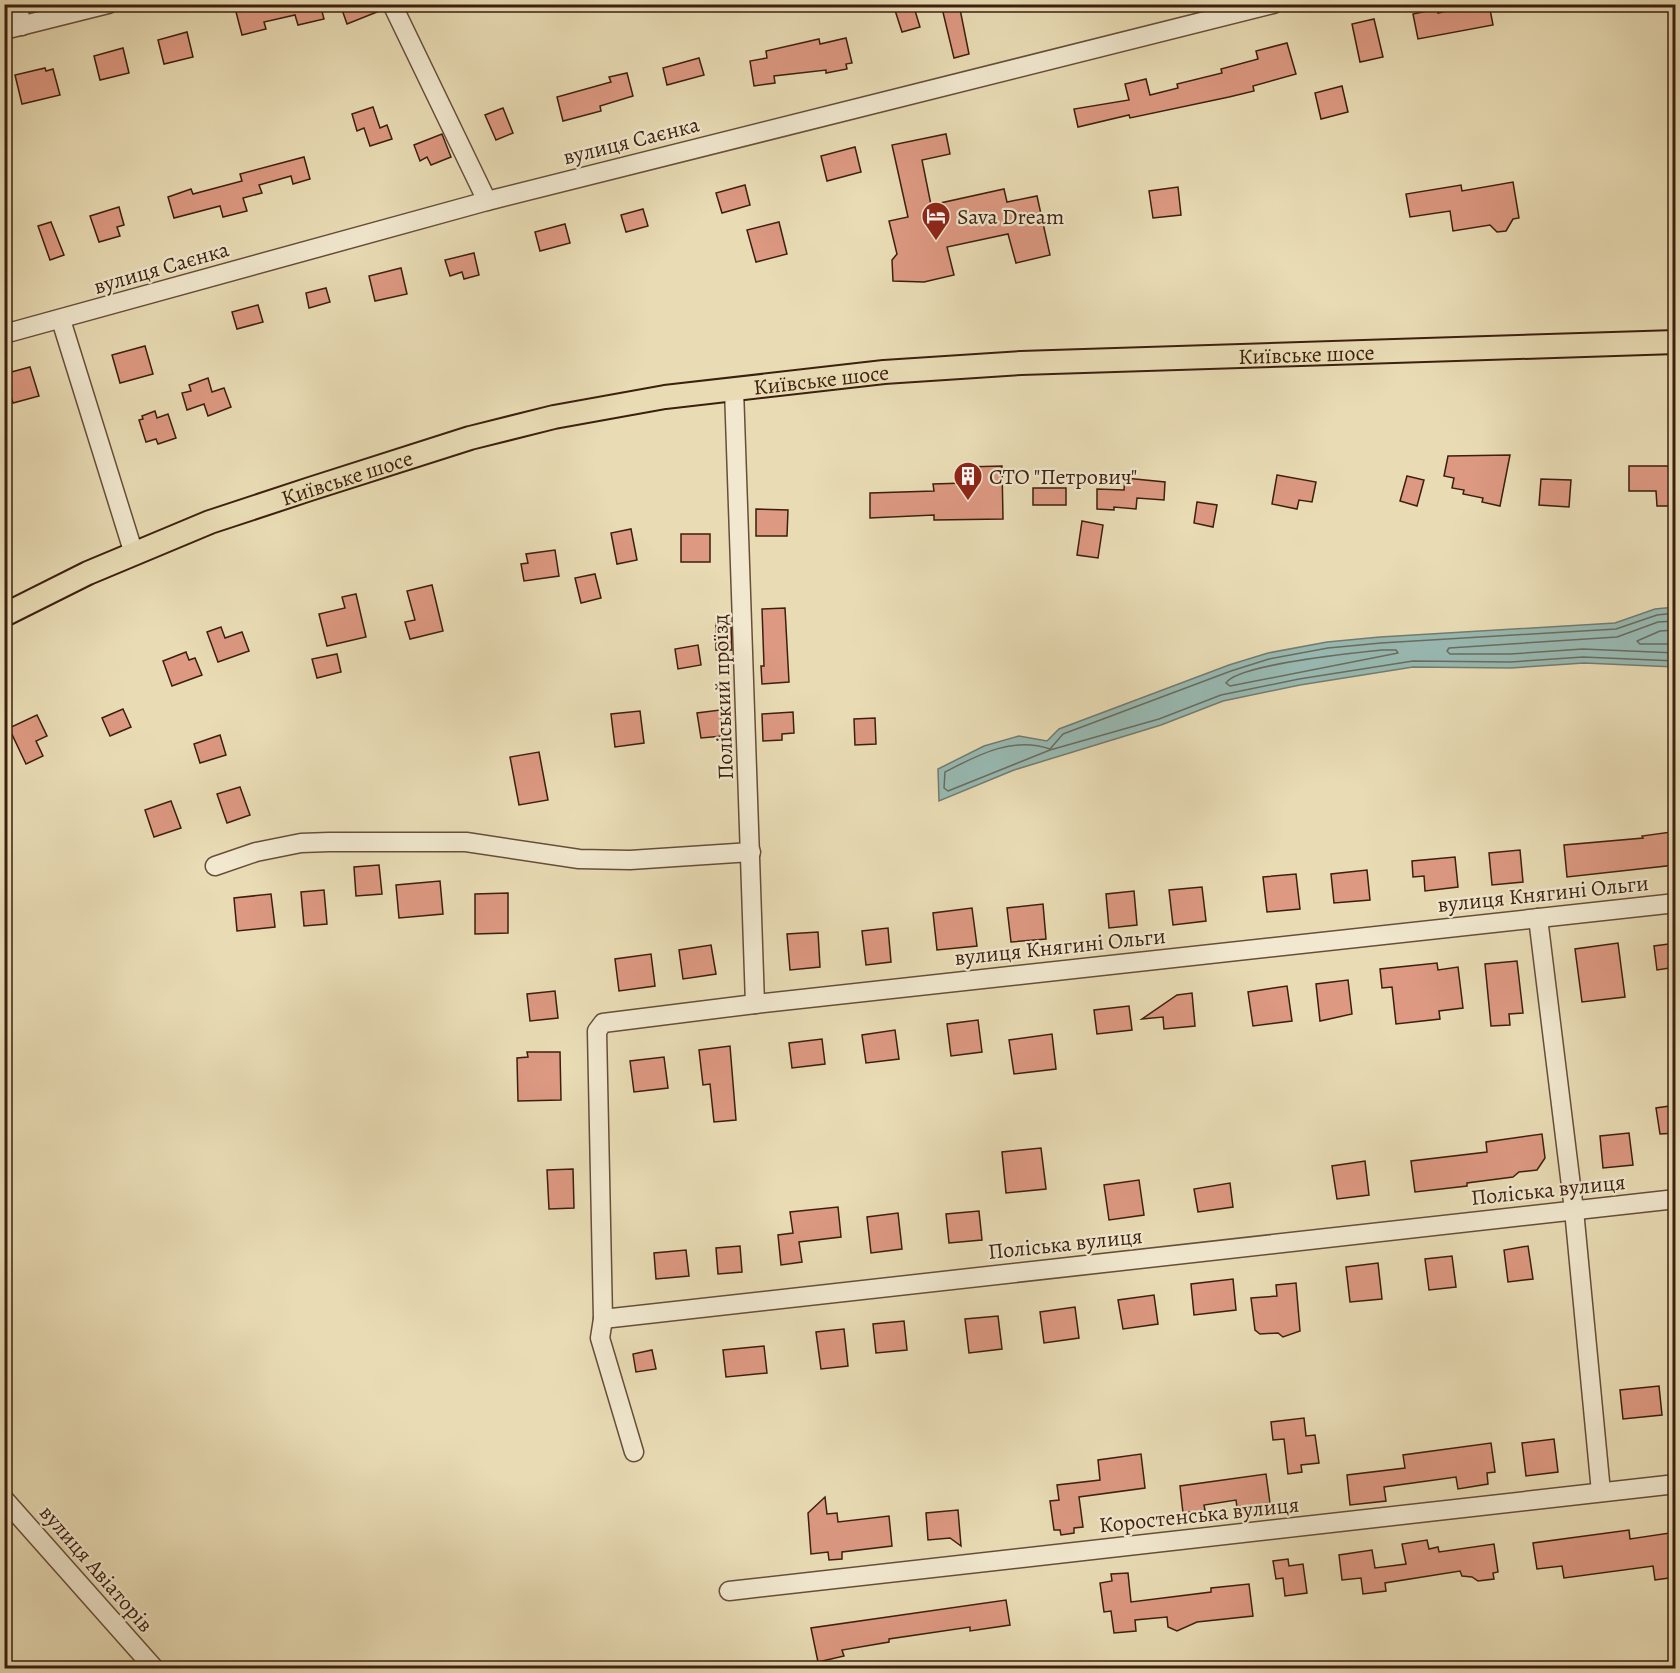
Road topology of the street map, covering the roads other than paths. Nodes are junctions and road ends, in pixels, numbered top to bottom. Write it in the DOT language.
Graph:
graph roads {
  1 [pos="17,4"];
  2 [pos="108,4"];
  3 [pos="392,4"];
  4 [pos="1273,4"];
  5 [pos="13,28"];
  6 [pos="487,201"];
  7 [pos="61,320"];
  8 [pos="4,333"];
  9 [pos="1676,342"];
  10 [pos="734,389"];
  11 [pos="134,554"];
  12 [pos="4,615"];
  13 [pos="751,852"];
  14 [pos="215,866"];
  15 [pos="1676,903"];
  16 [pos="1539,918"];
  17 [pos="755,1004"];
  18 [pos="1676,1199"];
  19 [pos="1574,1210"];
  20 [pos="603,1319"];
  21 [pos="634,1452"];
  22 [pos="1676,1484"];
  23 [pos="1601,1492"];
  24 [pos="4,1498"];
  25 [pos="729,1591"];
  26 [pos="154,1668"];
  1 -- 5 [label="street"];
  2 -- 5 [label="street"];
  3 -- 6 [label="street"];
  4 -- 6 [label="street, вулиця Саєнка"];
  6 -- 7 [label="street, вулиця Саєнка"];
  7 -- 8 [label="street, вулиця Саєнка"];
  7 -- 11 [label="street"];
  9 -- 10 [label="main road, Київське шосе"];
  10 -- 11 [label="main road, Київське шосе"];
  10 -- 13 [label="street, Поліський проїзд"];
  11 -- 12 [label="main road, Київське шосе"];
  13 -- 14 [label="street"];
  13 -- 17 [label="street, Поліський проїзд"];
  15 -- 16 [label="street, вулиця Княгині Ольги"];
  16 -- 17 [label="street, вулиця Княгині Ольги"];
  16 -- 19 [label="street"];
  17 -- 20 [label="street, вулиця Княгині Ольги"];
  18 -- 19 [label="street, Поліська вулиця"];
  19 -- 20 [label="street, Поліська вулиця"];
  19 -- 23 [label="street"];
  20 -- 21 [label="street"];
  22 -- 23 [label="street, Коростенська вулиця"];
  23 -- 25 [label="street, Коростенська вулиця"];
  24 -- 26 [label="street, вулиця Авіаторів"];
}
